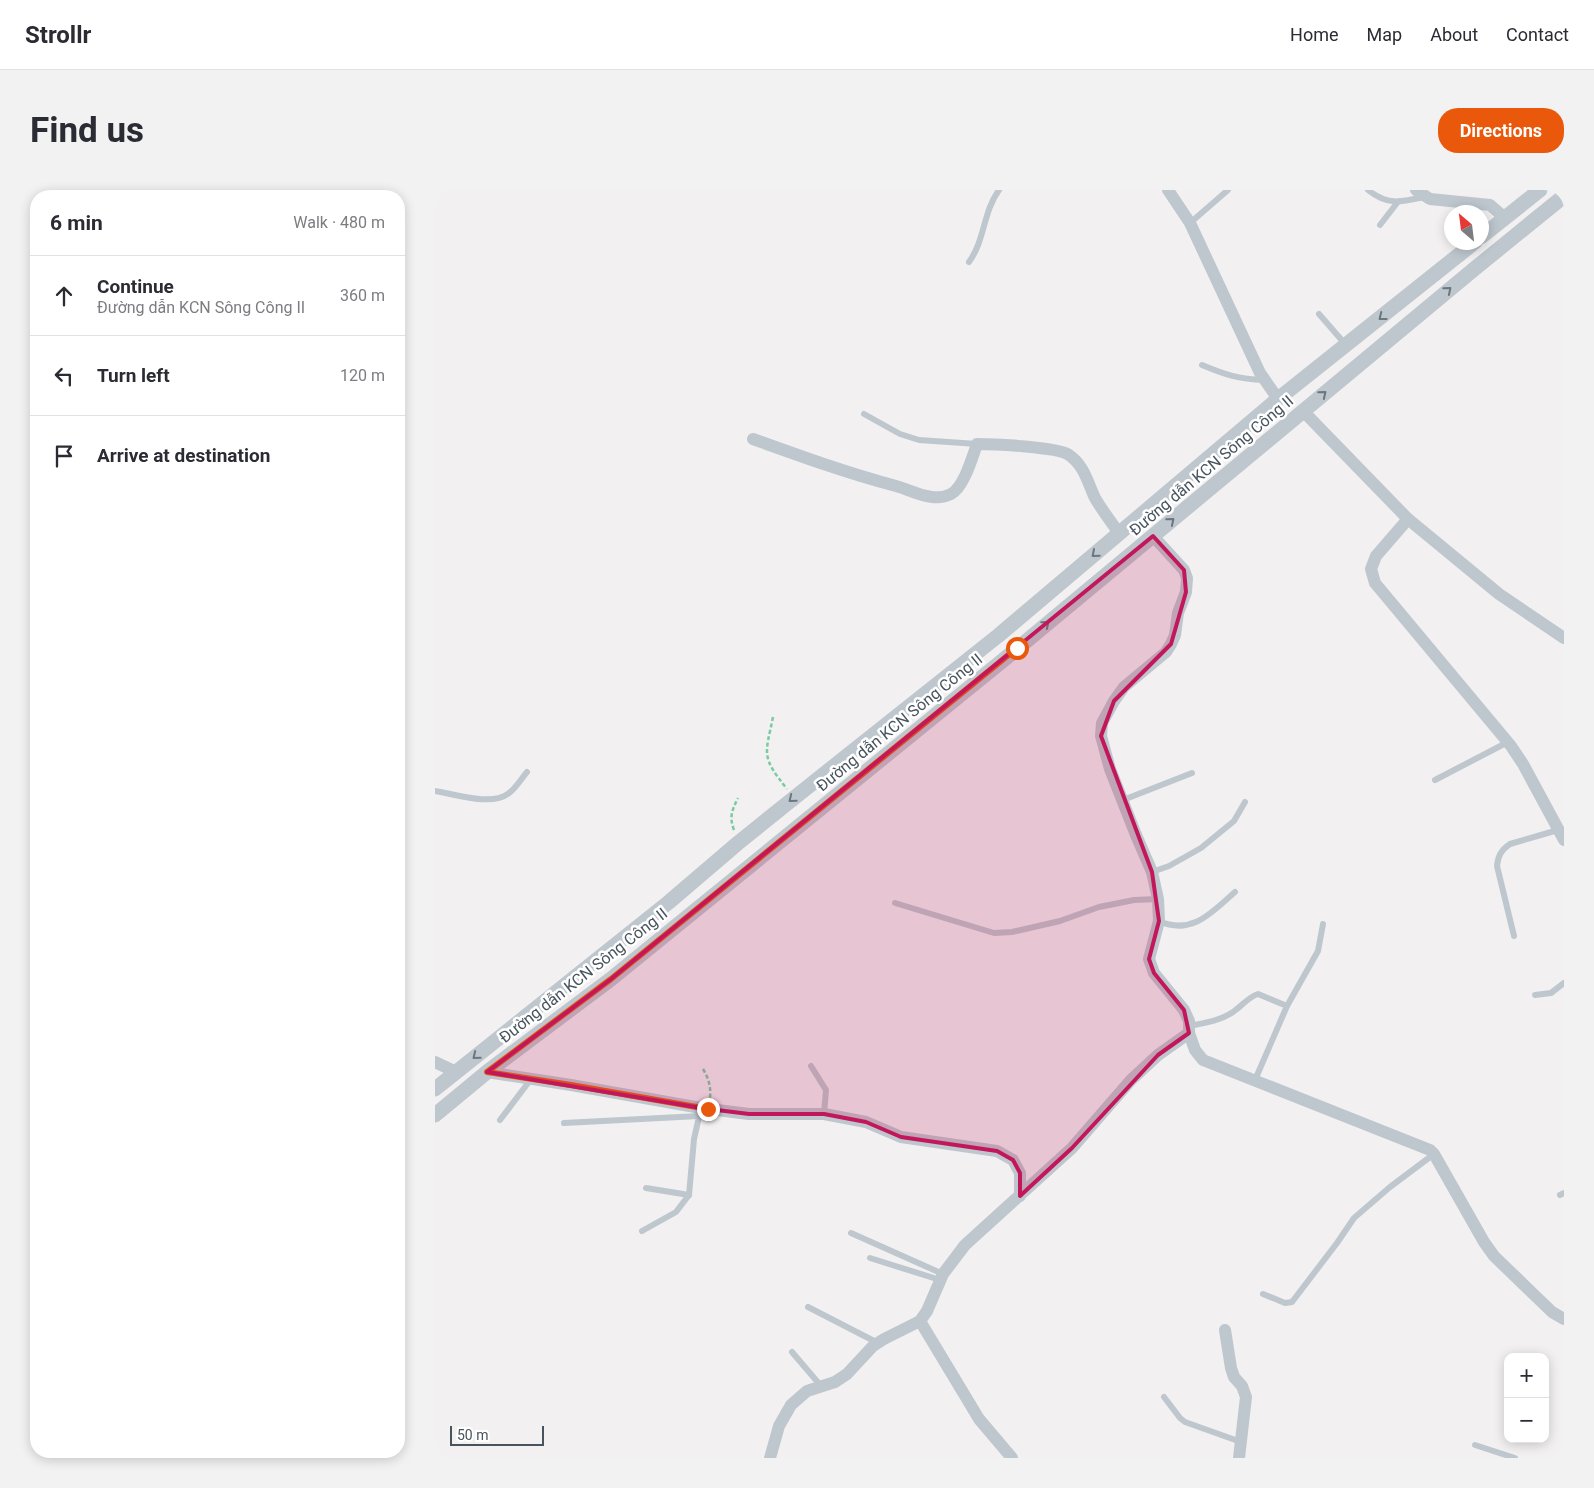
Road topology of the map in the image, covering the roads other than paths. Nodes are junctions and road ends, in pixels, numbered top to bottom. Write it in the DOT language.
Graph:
graph roads {
  1 [pos="999,190"];
  2 [pos="1168,190"];
  3 [pos="1228,190"];
  4 [pos="1368,190"];
  5 [pos="1540,190"];
  6 [pos="1421,193"];
  7 [pos="1564,196"];
  8 [pos="1397,203"];
  9 [pos="1505,218"];
  10 [pos="1190,223"];
  11 [pos="1380,225"];
  12 [pos="1489,231"];
  13 [pos="1466,250"];
  14 [pos="1461,254"];
  15 [pos="969,262"];
  16 [pos="1473,270"];
  17 [pos="1319,314"];
  18 [pos="1347,345"];
  19 [pos="1203,365"];
  20 [pos="1265,380"];
  21 [pos="1278,399"];
  22 [pos="1303,411"];
  23 [pos="865,414"];
  24 [pos="753,439"];
  25 [pos="977,444"];
  26 [pos="1408,519"];
  27 [pos="1119,533"];
  28 [pos="1153,536"];
  29 [pos="1564,638"];
  30 [pos="1508,742"];
  31 [pos="527,772"];
  32 [pos="1192,773"];
  33 [pos="1435,780"];
  34 [pos="435,791"];
  35 [pos="1123,800"];
  36 [pos="1245,802"];
  37 [pos="1562,834"];
  38 [pos="1152,872"];
  39 [pos="1235,892"];
  40 [pos="1158,899"];
  41 [pos="895,902"];
  42 [pos="1159,921"];
  43 [pos="1323,924"];
  44 [pos="1514,936"];
  45 [pos="596,960"];
  46 [pos="611,979"];
  47 [pos="1564,983"];
  48 [pos="1535,995"];
  49 [pos="1287,1006"];
  50 [pos="1189,1030"];
  51 [pos="435,1062"];
  52 [pos="811,1066"];
  53 [pos="456,1072"];
  54 [pos="487,1072"];
  55 [pos="532,1079"];
  56 [pos="1255,1080"];
  57 [pos="435,1089"];
  58 [pos="703,1111"];
  59 [pos="824,1114"];
  60 [pos="435,1115"];
  61 [pos="500,1120"];
  62 [pos="564,1123"];
  63 [pos="1434,1154"];
  64 [pos="646,1188"];
  65 [pos="689,1195"];
  66 [pos="1020,1196"];
  67 [pos="641,1232"];
  68 [pos="851,1233"];
  69 [pos="870,1258"];
  70 [pos="942,1277"];
  71 [pos="1263,1294"];
  72 [pos="808,1307"];
  73 [pos="1564,1319"];
  74 [pos="920,1321"];
  75 [pos="1225,1330"];
  76 [pos="878,1343"];
  77 [pos="793,1352"];
  78 [pos="821,1386"];
  79 [pos="1164,1397"];
  80 [pos="1241,1442"];
  81 [pos="1475,1445"];
  82 [pos="770,1458"];
  83 [pos="1011,1458"];
  84 [pos="1239,1458"];
  85 [pos="1515,1458"];
  1 -- 15 [label="lane"];
  2 -- 10 [label="street"];
  3 -- 10 [label="lane"];
  4 -- 8 [label="lane"];
  5 -- 9 [label="street"];
  6 -- 8 [label="lane"];
  6 -- 9 [label="street"];
  7 -- 16 [label="street, Đường dẫn KCN Sông Công II"];
  8 -- 11 [label="lane"];
  9 -- 12 [label="street"];
  10 -- 20 [label="street"];
  13 -- 14 [label="street, Đường dẫn KCN Sông Công II"];
  14 -- 16 [label="street"];
  14 -- 18 [label="street, Đường dẫn KCN Sông Công II, one-way"];
  22 -- 16 [label="street, Đường dẫn KCN Sông Công II, one-way"];
  17 -- 18 [label="lane"];
  18 -- 21 [label="street, Đường dẫn KCN Sông Công II"];
  19 -- 20 [label="lane"];
  20 -- 21 [label="street"];
  21 -- 27 [label="street, Đường dẫn KCN Sông Công II"];
  22 -- 26 [label="street"];
  28 -- 22 [label="street, Đường dẫn KCN Sông Công II, one-way"];
  23 -- 25 [label="lane"];
  24 -- 25 [label="street"];
  25 -- 27 [label="street"];
  26 -- 29 [label="street"];
  26 -- 30 [label="street"];
  27 -- 45 [label="street, Đường dẫn KCN Sông Công II, one-way"];
  28 -- 35 [label="street"];
  46 -- 28 [label="street, Đường dẫn KCN Sông Công II, one-way"];
  30 -- 33 [label="lane"];
  30 -- 37 [label="street"];
  31 -- 34 [label="lane"];
  32 -- 35 [label="lane"];
  35 -- 38 [label="street"];
  36 -- 38 [label="lane"];
  37 -- 44 [label="lane"];
  38 -- 40 [label="street"];
  39 -- 42 [label="lane"];
  40 -- 41 [label="lane"];
  40 -- 42 [label="street"];
  42 -- 50 [label="street"];
  43 -- 49 [label="lane"];
  45 -- 46 [label="street"];
  45 -- 53 [label="street, Đường dẫn KCN Sông Công II, one-way"];
  46 -- 54 [label="street, Đường dẫn KCN Sông Công II"];
  47 -- 48 [label="lane"];
  49 -- 50 [label="lane"];
  49 -- 56 [label="lane"];
  50 -- 56 [label="street"];
  50 -- 66 [label="street"];
  51 -- 53 [label="street"];
  52 -- 59 [label="lane"];
  53 -- 57 [label="street, Đường dẫn KCN Sông Công II"];
  54 -- 55 [label="street"];
  54 -- 60 [label="street, Đường dẫn KCN Sông Công II"];
  55 -- 58 [label="street"];
  55 -- 61 [label="lane"];
  56 -- 63 [label="street"];
  58 -- 59 [label="street"];
  58 -- 62 [label="lane"];
  58 -- 65 [label="lane"];
  59 -- 66 [label="street"];
  63 -- 71 [label="lane"];
  63 -- 73 [label="street"];
  64 -- 65 [label="lane"];
  65 -- 67 [label="lane"];
  66 -- 70 [label="street"];
  68 -- 70 [label="lane"];
  69 -- 70 [label="lane"];
  70 -- 74 [label="street"];
  72 -- 76 [label="lane"];
  74 -- 76 [label="street"];
  74 -- 83 [label="street"];
  75 -- 80 [label="street"];
  76 -- 78 [label="street"];
  77 -- 78 [label="lane"];
  78 -- 82 [label="street"];
  79 -- 80 [label="lane"];
  80 -- 84 [label="street"];
  81 -- 85 [label="lane"];
}
